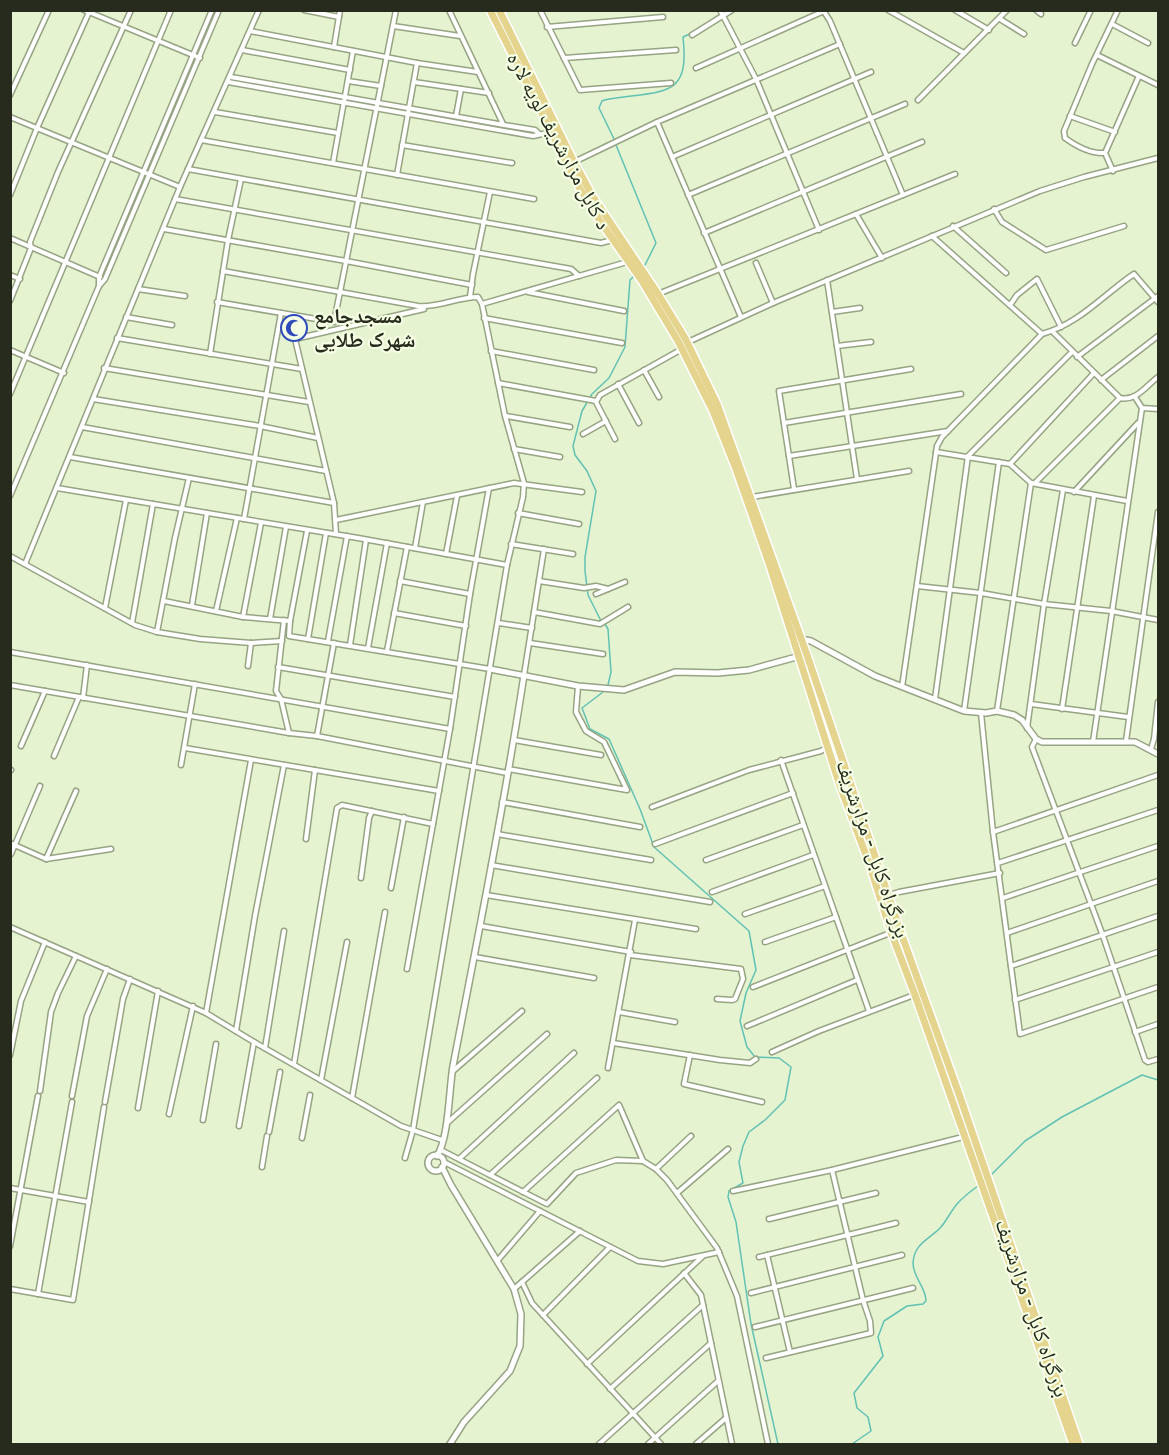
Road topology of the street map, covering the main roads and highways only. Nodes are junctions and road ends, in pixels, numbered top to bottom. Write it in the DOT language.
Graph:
graph roads {
  1 [pos="490,10"];
  2 [pos="499,10"];
  3 [pos="554,131"];
  4 [pos="582,185"];
  5 [pos="636,268"];
  6 [pos="728,440"];
  7 [pos="758,522"];
  8 [pos="799,641"];
  9 [pos="1073,1444"];
  10 [pos="1079,1444"];
  1 -- 3 [label="highway, د کابل مزارشریف لویه لاره"];
  2 -- 3 [label="highway, د کابل مزارشریف لویه لاره"];
  3 -- 4 [label="highway, د کابل مزارشریف لویه لاره"];
  3 -- 4 [label="highway, د کابل مزارشریف لویه لاره"];
  4 -- 5 [label="highway, د کابل مزارشریف لویه لاره"];
  4 -- 5 [label="highway, د کابل مزارشریف لویه لاره"];
  5 -- 6 [label="highway, بزرگراه کابل - مزارشریف"];
  6 -- 7 [label="highway, بزرگراه کابل - مزارشریف"];
  6 -- 7 [label="highway, بزرگراه کابل - مزارشریف"];
  7 -- 8 [label="highway, بزرگراه کابل - مزارشریف"];
  8 -- 9 [label="highway, بزرگراه کابل - مزارشریف"];
  8 -- 10 [label="highway, بزرگراه کابل - مزارشریف"];
}
